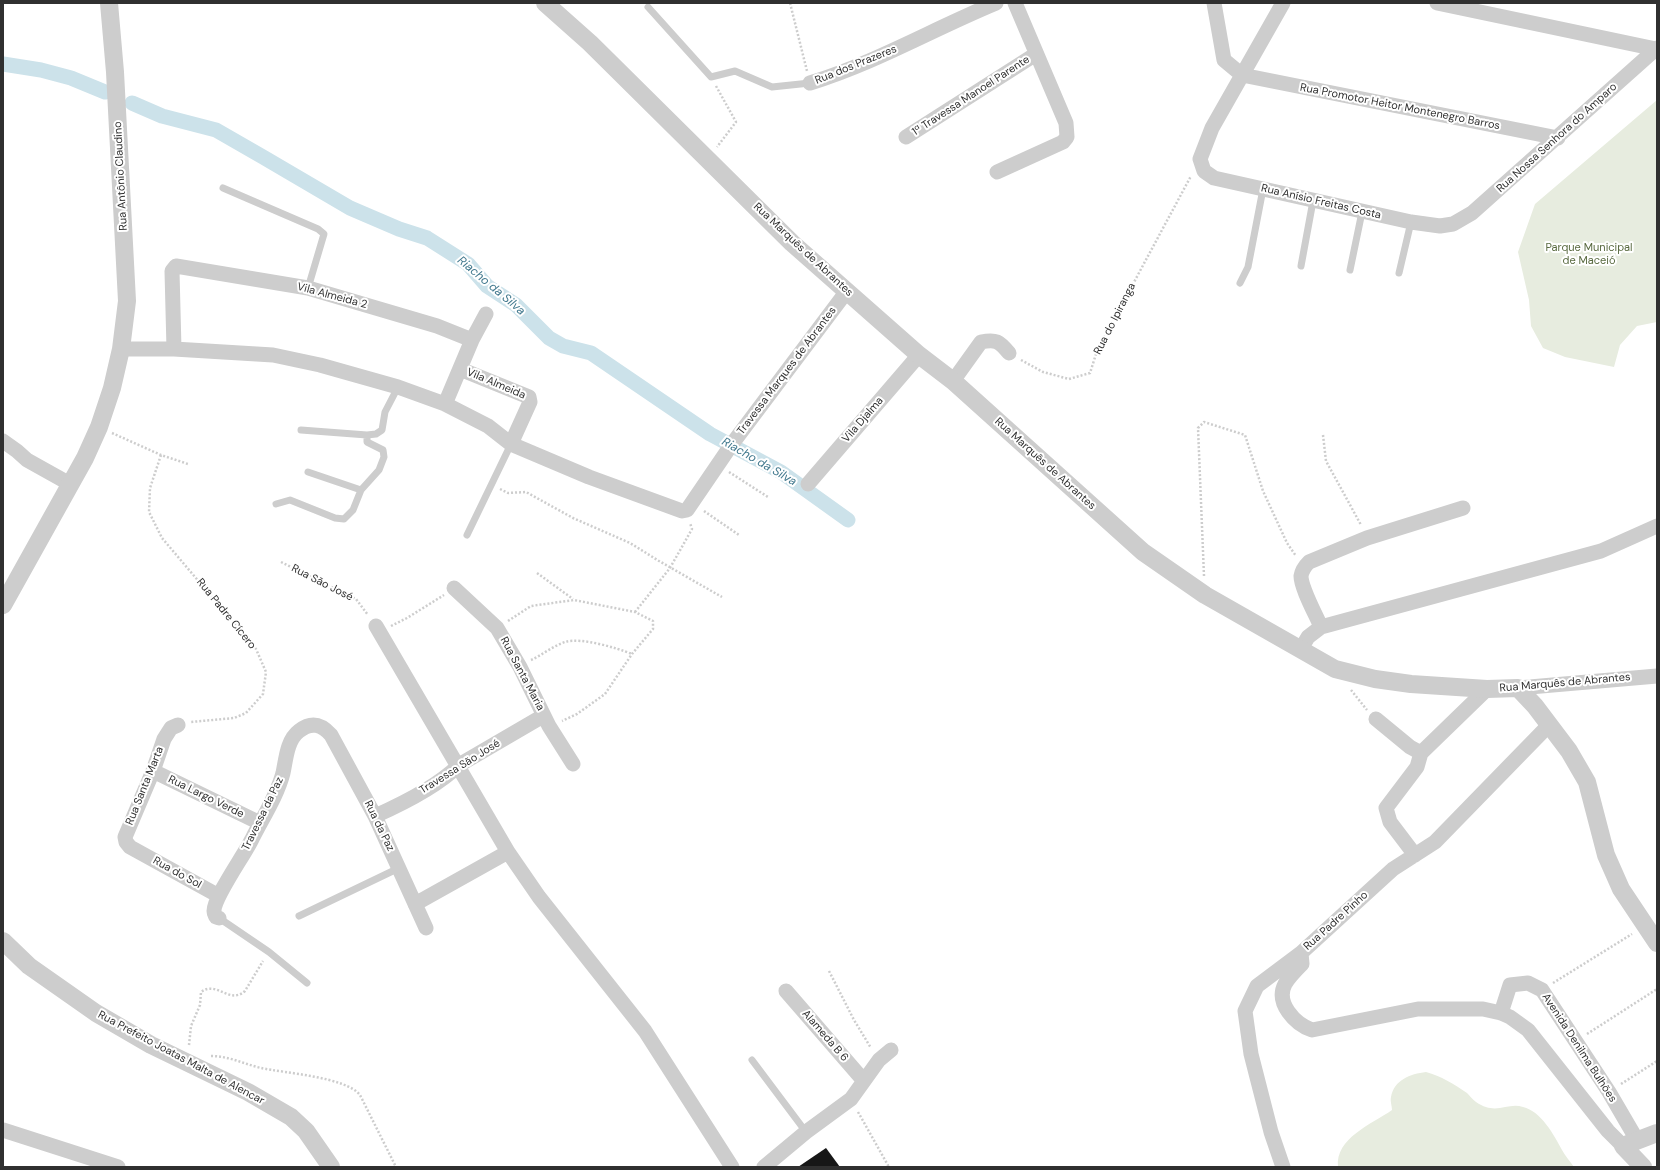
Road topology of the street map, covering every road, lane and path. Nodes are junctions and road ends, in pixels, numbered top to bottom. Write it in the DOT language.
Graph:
graph roads {
  1 [pos="109,3"];
  2 [pos="545,3"];
  3 [pos="790,3"];
  4 [pos="996,3"];
  5 [pos="1015,3"];
  6 [pos="1214,3"];
  7 [pos="1282,3"];
  8 [pos="1437,3"];
  9 [pos="648,7"];
  10 [pos="1657,49"];
  11 [pos="1036,54"];
  12 [pos="1242,75"];
  13 [pos="711,76"];
  14 [pos="810,83"];
  15 [pos="906,137"];
  16 [pos="1558,138"];
  17 [pos="707,159"];
  18 [pos="1200,159"];
  19 [pos="997,172"];
  20 [pos="224,188"];
  21 [pos="1263,189"];
  22 [pos="1313,201"];
  23 [pos="1362,212"];
  24 [pos="1411,222"];
  25 [pos="1454,224"];
  26 [pos="1301,266"];
  27 [pos="1350,270"];
  28 [pos="1399,273"];
  29 [pos="1240,283"];
  30 [pos="308,288"];
  31 [pos="847,291"];
  32 [pos="486,314"];
  33 [pos="472,340"];
  34 [pos="121,349"];
  35 [pos="174,349"];
  36 [pos="1009,353"];
  37 [pos="919,355"];
  38 [pos="460,369"];
  39 [pos="953,381"];
  40 [pos="398,387"];
  41 [pos="445,404"];
  42 [pos="99,427"];
  43 [pos="301,430"];
  44 [pos="367,435"];
  45 [pos="1322,435"];
  46 [pos="3,441"];
  47 [pos="511,444"];
  48 [pos="161,455"];
  49 [pos="720,462"];
  50 [pos="188,464"];
  51 [pos="308,472"];
  52 [pos="70,484"];
  53 [pos="808,484"];
  54 [pos="490,485"];
  55 [pos="361,490"];
  56 [pos="768,496"];
  57 [pos="276,504"];
  58 [pos="690,507"];
  59 [pos="1463,508"];
  60 [pos="1657,526"];
  61 [pos="467,535"];
  62 [pos="739,535"];
  63 [pos="1367,538"];
  64 [pos="1202,558"];
  65 [pos="281,562"];
  66 [pos="670,568"];
  67 [pos="1304,568"];
  68 [pos="537,573"];
  69 [pos="454,588"];
  70 [pos="722,597"];
  71 [pos="574,600"];
  72 [pos="3,605"];
  73 [pos="635,612"];
  74 [pos="376,626"];
  75 [pos="1321,627"];
  76 [pos="497,628"];
  77 [pos="1301,649"];
  78 [pos="632,654"];
  79 [pos="520,667"];
  80 [pos="1335,669"];
  81 [pos="1657,676"];
  82 [pos="1487,688"];
  83 [pos="1518,688"];
  84 [pos="1376,719"];
  85 [pos="546,721"];
  86 [pos="178,725"];
  87 [pos="1549,725"];
  88 [pos="324,728"];
  89 [pos="1421,753"];
  90 [pos="573,764"];
  91 [pos="459,765"];
  92 [pos="153,771"];
  93 [pos="375,816"];
  94 [pos="260,823"];
  95 [pos="134,850"];
  96 [pos="508,852"];
  97 [pos="1415,855"];
  98 [pos="399,868"];
  99 [pos="220,896"];
  100 [pos="415,904"];
  101 [pos="299,916"];
  102 [pos="219,918"];
  103 [pos="1644,926"];
  104 [pos="426,928"];
  105 [pos="3,941"];
  106 [pos="1657,943"];
  107 [pos="269,952"];
  108 [pos="1301,953"];
  109 [pos="830,971"];
  110 [pos="307,983"];
  111 [pos="1657,989"];
  112 [pos="1542,990"];
  113 [pos="786,991"];
  114 [pos="1501,1013"];
  115 [pos="1575,1042"];
  116 [pos="891,1050"];
  117 [pos="210,1056"];
  118 [pos="752,1060"];
  119 [pos="879,1060"];
  120 [pos="1657,1061"];
  121 [pos="186,1063"];
  122 [pos="864,1082"];
  123 [pos="1608,1092"];
  124 [pos="851,1099"];
  125 [pos="3,1130"];
  126 [pos="806,1132"];
  127 [pos="1657,1133"];
  128 [pos="1630,1143"];
  129 [pos="115,1166"];
  130 [pos="331,1167"];
  131 [pos="396,1167"];
  132 [pos="732,1167"];
  133 [pos="764,1167"];
  134 [pos="889,1167"];
  135 [pos="1283,1167"];
  136 [pos="1643,1167"];
  1 -- 34 [label="street, Rua Antônio Claudino"];
  2 -- 17 [label="street, Rua Marquês de Abrantes"];
  3 -- 14 [label="path"];
  4 -- 14 [label="street, Rua dos Prazeres"];
  5 -- 11 [label="street"];
  6 -- 12 [label="street"];
  7 -- 12 [label="street"];
  8 -- 10 [label="street"];
  9 -- 13 [label="lane"];
  10 -- 16 [label="street, Rua Nossa Senhora do Amparo"];
  11 -- 15 [label="street, 1ª Travessa Manoel Parente"];
  11 -- 19 [label="street"];
  12 -- 16 [label="street, Rua Promotor Heitor Montenegro Barros"];
  12 -- 18 [label="street"];
  13 -- 14 [label="lane, Rua dos Prazeres"];
  13 -- 17 [label="path"];
  16 -- 25 [label="street, Rua Nossa Senhora do Amparo"];
  17 -- 31 [label="street, Rua Marquês de Abrantes"];
  18 -- 21 [label="street, Rua Anísio Freitas Costa"];
  18 -- 36 [label="path, Rua do Ipiranga"];
  20 -- 30 [label="lane"];
  21 -- 22 [label="street, Rua Anísio Freitas Costa"];
  21 -- 29 [label="lane"];
  22 -- 23 [label="street, Rua Anísio Freitas Costa"];
  22 -- 26 [label="lane"];
  23 -- 24 [label="street, Rua Anísio Freitas Costa"];
  23 -- 27 [label="lane"];
  24 -- 25 [label="street, Rua Anísio Freitas Costa"];
  24 -- 28 [label="lane"];
  30 -- 33 [label="street, Vila Almeida 2"];
  30 -- 35 [label="street, Vila Almeida 2"];
  31 -- 37 [label="street, Rua Marquês de Abrantes"];
  31 -- 49 [label="street, Travessa Marques de Abrantes"];
  32 -- 33 [label="street"];
  33 -- 38 [label="street"];
  34 -- 35 [label="street"];
  34 -- 42 [label="street"];
  35 -- 40 [label="street"];
  36 -- 39 [label="street"];
  37 -- 39 [label="street, Rua Marquês de Abrantes"];
  37 -- 53 [label="street, Vila Djalma"];
  38 -- 41 [label="street"];
  38 -- 47 [label="street, Vila Almeida"];
  39 -- 77 [label="street, Rua Marquês de Abrantes"];
  40 -- 41 [label="street"];
  40 -- 44 [label="lane"];
  41 -- 47 [label="street"];
  42 -- 48 [label="path"];
  42 -- 52 [label="street"];
  43 -- 44 [label="lane"];
  44 -- 55 [label="lane"];
  45 -- 63 [label="path"];
  46 -- 52 [label="street"];
  47 -- 54 [label="lane"];
  47 -- 58 [label="street"];
  48 -- 50 [label="path"];
  48 -- 86 [label="path, Rua Padre Cícero"];
  49 -- 56 [label="path"];
  49 -- 58 [label="street, Travessa Marques de Abrantes"];
  51 -- 55 [label="lane"];
  52 -- 72 [label="street"];
  54 -- 61 [label="lane"];
  54 -- 66 [label="path"];
  55 -- 57 [label="lane"];
  58 -- 62 [label="path"];
  58 -- 66 [label="path"];
  59 -- 63 [label="street"];
  60 -- 75 [label="street"];
  63 -- 67 [label="street"];
  64 -- 67 [label="path"];
  65 -- 74 [label="path, Rua São José"];
  66 -- 70 [label="path"];
  66 -- 73 [label="path"];
  67 -- 75 [label="street"];
  68 -- 71 [label="path"];
  69 -- 74 [label="path"];
  69 -- 76 [label="street, Rua Santa Maria"];
  71 -- 73 [label="path"];
  71 -- 76 [label="path"];
  73 -- 78 [label="path"];
  74 -- 91 [label="street"];
  75 -- 77 [label="street"];
  76 -- 79 [label="street, Rua Santa Maria"];
  77 -- 80 [label="street, Rua Marquês de Abrantes"];
  78 -- 79 [label="path"];
  78 -- 85 [label="path"];
  79 -- 85 [label="street, Rua Santa Maria"];
  80 -- 82 [label="street, Rua Marquês de Abrantes"];
  80 -- 84 [label="path"];
  81 -- 83 [label="street, Rua Marquês de Abrantes"];
  82 -- 83 [label="street, Rua Marquês de Abrantes"];
  82 -- 89 [label="street"];
  83 -- 87 [label="street"];
  84 -- 89 [label="street"];
  85 -- 90 [label="street, Rua Santa Maria"];
  85 -- 91 [label="street, Travessa São José"];
  86 -- 92 [label="street, Rua Santa Marta"];
  87 -- 97 [label="street, Rua Padre Pinho"];
  87 -- 103 [label="street"];
  88 -- 93 [label="street, Rua da Paz"];
  88 -- 94 [label="street, Travessa da Paz"];
  89 -- 97 [label="street"];
  91 -- 93 [label="street, Travessa São José"];
  91 -- 96 [label="street"];
  92 -- 94 [label="street, Rua Largo Verde"];
  92 -- 95 [label="street, Rua Santa Marta"];
  93 -- 98 [label="street, Rua da Paz"];
  94 -- 99 [label="street, Travessa da Paz"];
  95 -- 99 [label="street, Rua do Sol"];
  96 -- 100 [label="street"];
  96 -- 132 [label="street"];
  97 -- 108 [label="street, Rua Padre Pinho"];
  98 -- 100 [label="street, Rua da Paz"];
  98 -- 101 [label="lane"];
  99 -- 102 [label="street, Travessa da Paz"];
  100 -- 104 [label="street, Rua da Paz"];
  102 -- 107 [label="lane"];
  103 -- 106 [label="street"];
  103 -- 112 [label="path"];
  105 -- 121 [label="street, Rua Prefeito Joatas Malta de Alencar"];
  107 -- 110 [label="lane"];
  107 -- 121 [label="path"];
  108 -- 114 [label="street, Avenida Denilma Bulhões"];
  108 -- 135 [label="street, Rua Padre Pinho"];
  109 -- 119 [label="path"];
  111 -- 115 [label="path"];
  112 -- 114 [label="street, Avenida Denilma Bulhões"];
  112 -- 115 [label="street, Avenida Denilma Bulhões"];
  113 -- 122 [label="street, Alameda B 6"];
  114 -- 128 [label="street, Avenida Denilma Bulhões"];
  115 -- 123 [label="street, Avenida Denilma Bulhões"];
  116 -- 119 [label="street"];
  117 -- 131 [label="path"];
  118 -- 126 [label="lane"];
  119 -- 122 [label="street"];
  120 -- 123 [label="path"];
  121 -- 130 [label="street, Rua Prefeito Joatas Malta de Alencar"];
  122 -- 124 [label="street"];
  123 -- 128 [label="street, Avenida Denilma Bulhões"];
  124 -- 126 [label="street"];
  124 -- 134 [label="path"];
  125 -- 129 [label="street"];
  126 -- 133 [label="street"];
  127 -- 128 [label="street"];
  128 -- 136 [label="street, Avenida Denilma Bulhões"];
}
